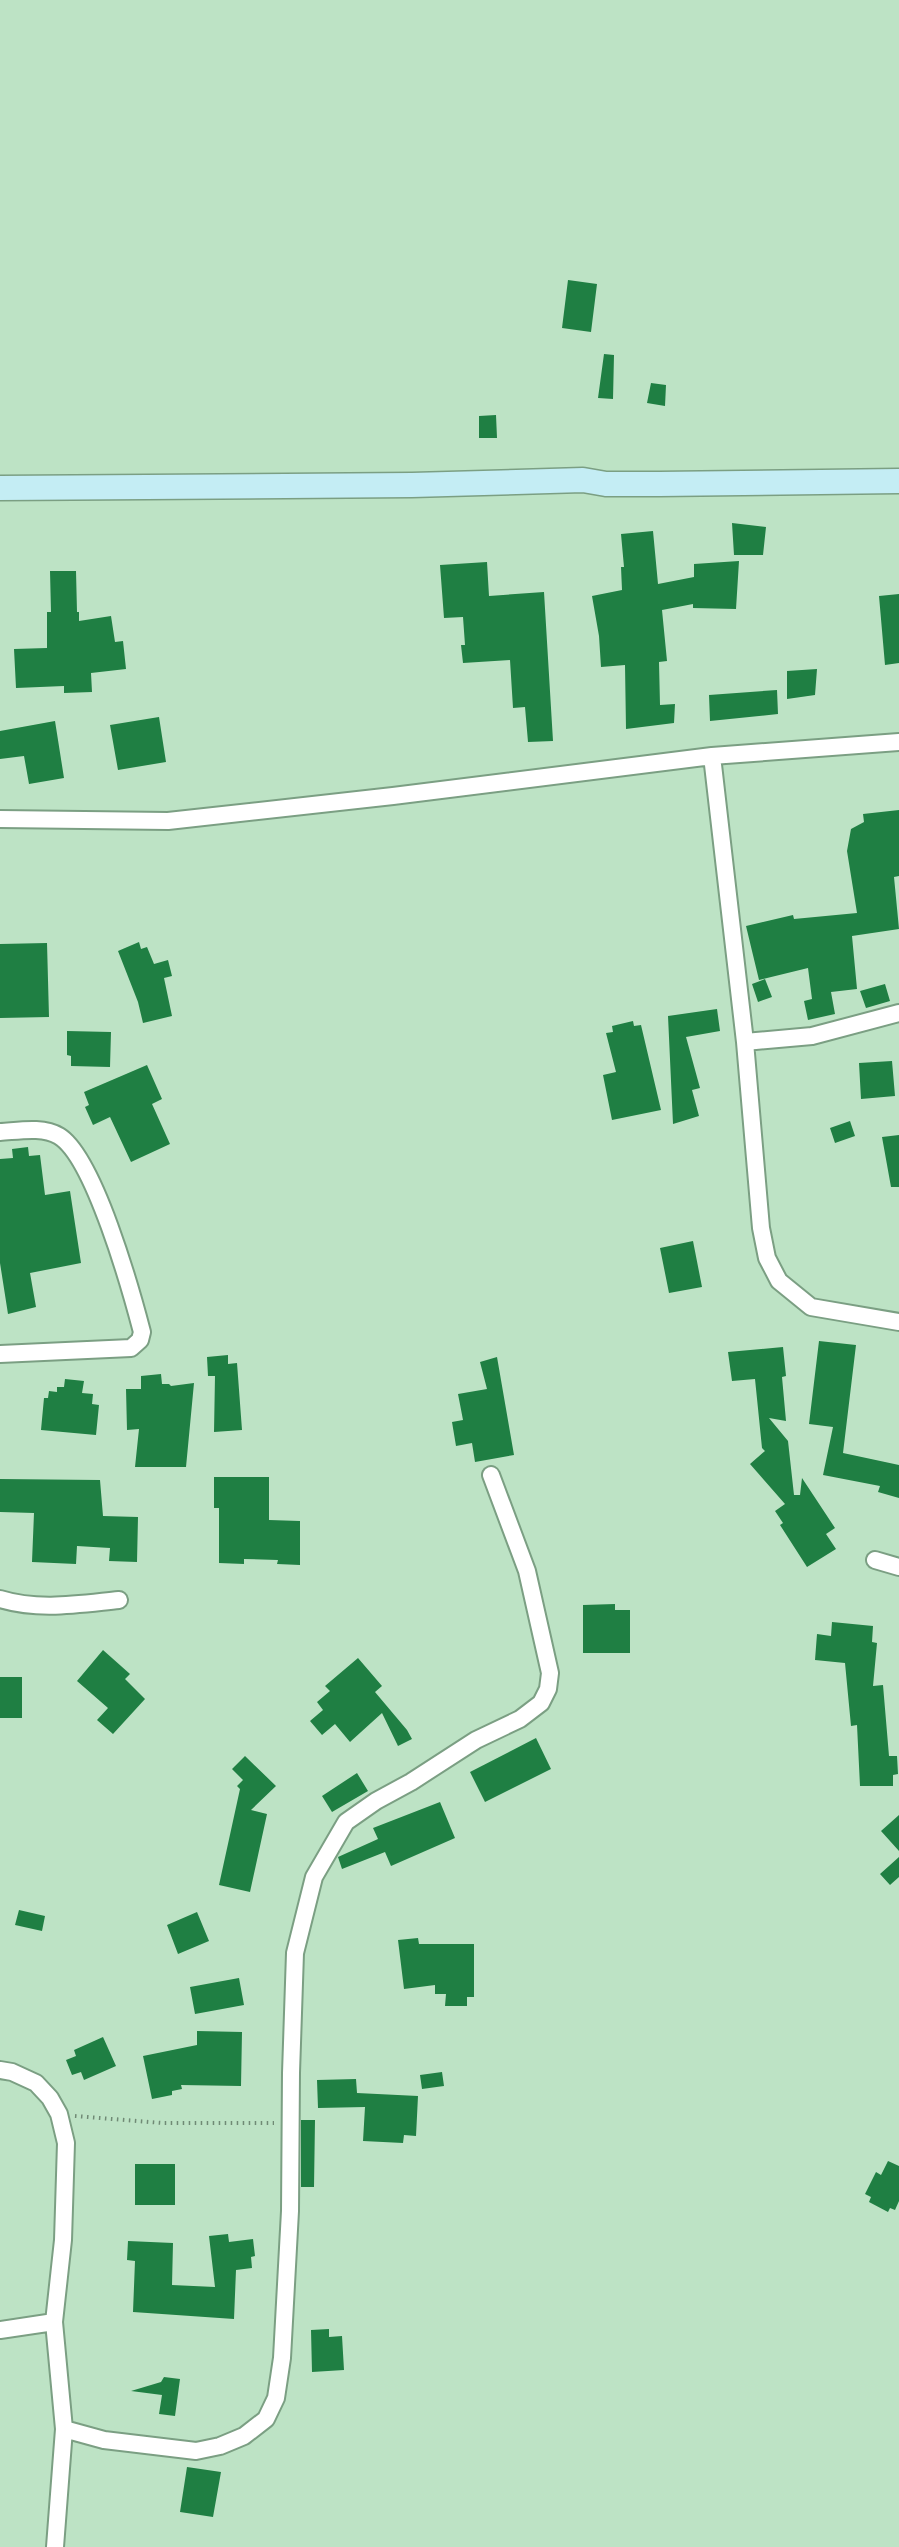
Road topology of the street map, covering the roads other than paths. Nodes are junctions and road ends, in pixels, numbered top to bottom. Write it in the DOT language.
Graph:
graph roads {
  1 [pos="899,481"];
  2 [pos="0,488"];
  3 [pos="899,742"];
  4 [pos="712,756"];
  5 [pos="0,819"];
  6 [pos="899,1013"];
  7 [pos="745,1042"];
  8 [pos="0,1132"];
  9 [pos="899,1322"];
  10 [pos="0,1354"];
  11 [pos="490,1475"];
  12 [pos="875,1560"];
  13 [pos="899,1567"];
  14 [pos="0,1599"];
  15 [pos="119,1600"];
  16 [pos="0,2070"];
  17 [pos="54,2322"];
  18 [pos="0,2330"];
  19 [pos="64,2428"];
  20 [pos="55,2547"];
  1 -- 2 [label="main road"];
  3 -- 4 [label="street"];
  4 -- 5 [label="street"];
  4 -- 7 [label="street"];
  6 -- 7 [label="street"];
  7 -- 9 [label="street"];
  8 -- 10 [label="street"];
  11 -- 19 [label="street"];
  12 -- 13 [label="street"];
  14 -- 15 [label="street"];
  16 -- 17 [label="street"];
  17 -- 18 [label="street"];
  17 -- 19 [label="street"];
  19 -- 20 [label="street"];
}
